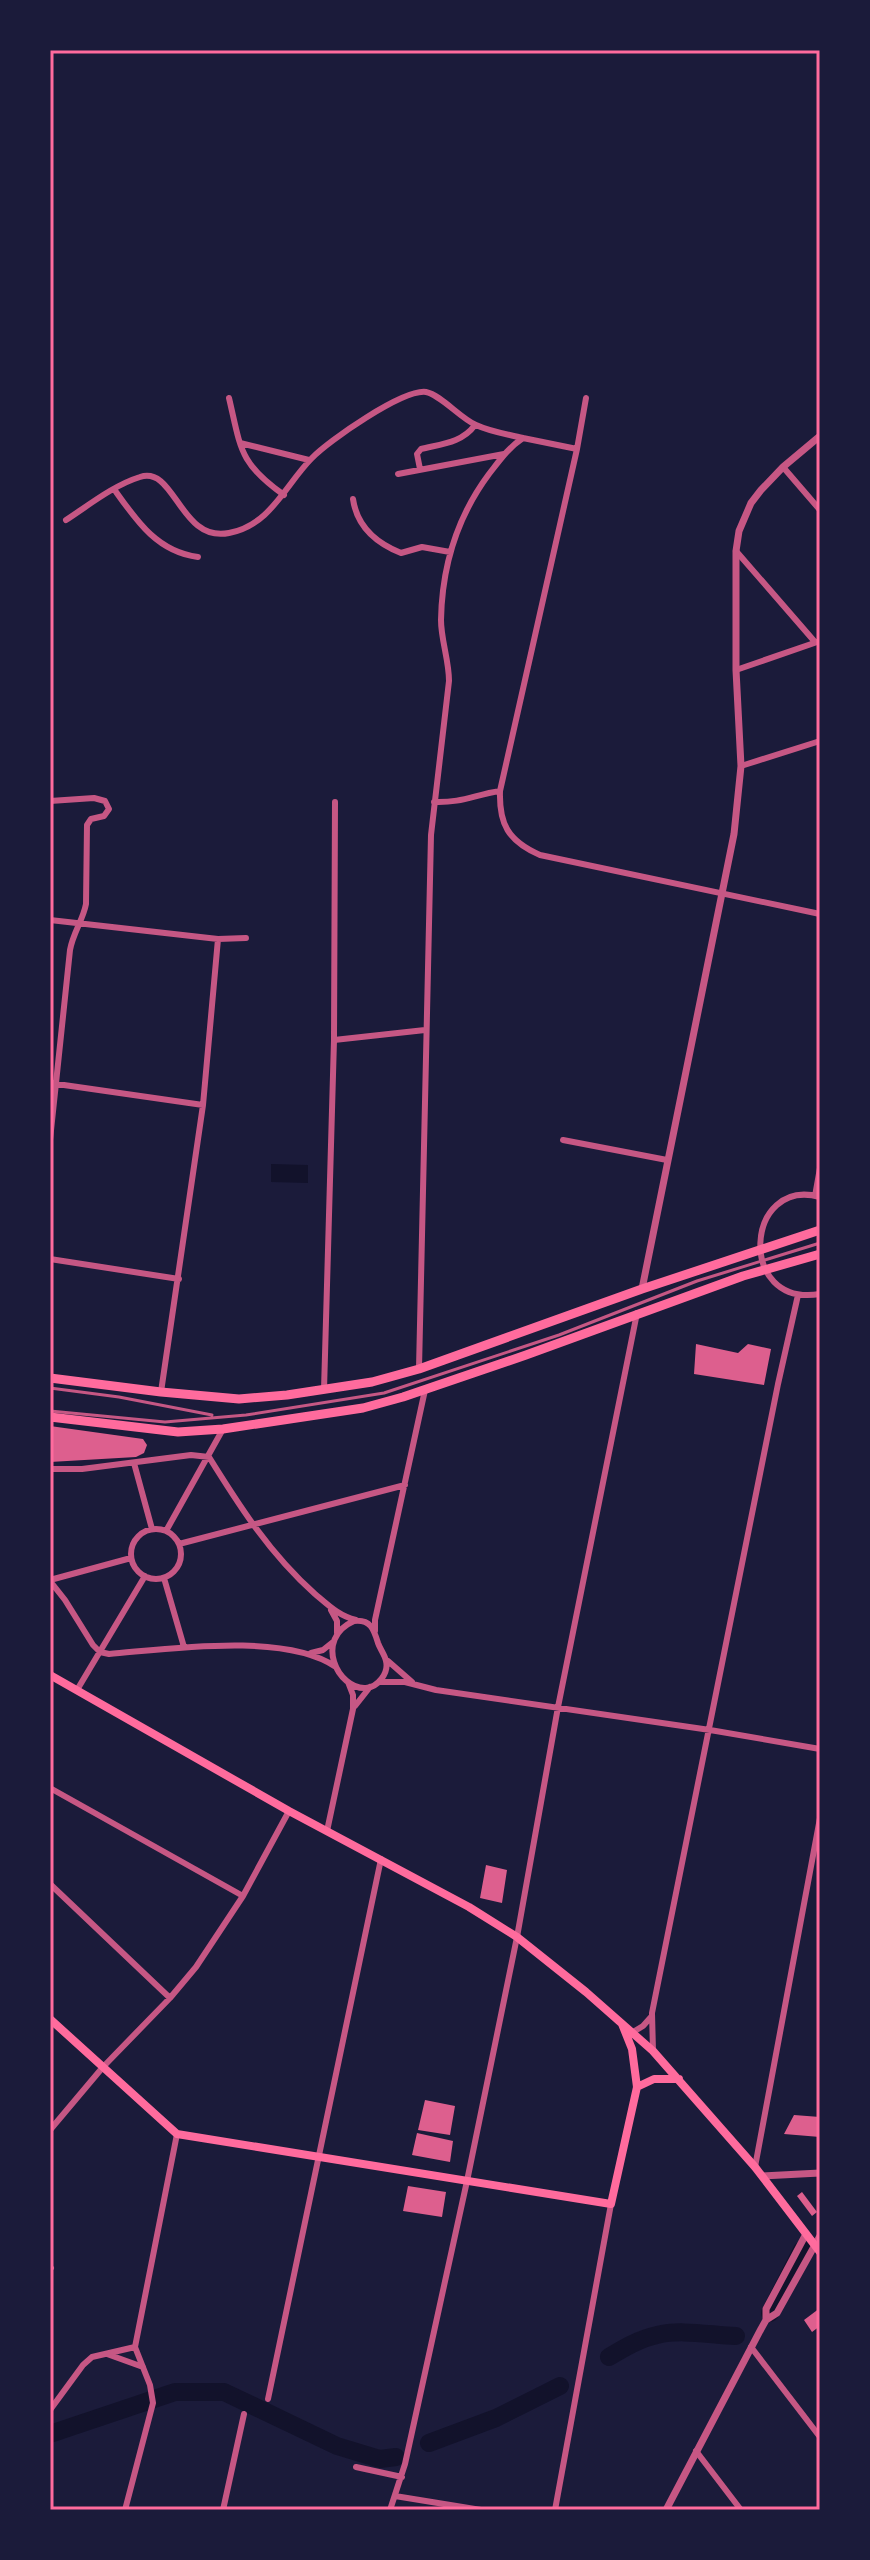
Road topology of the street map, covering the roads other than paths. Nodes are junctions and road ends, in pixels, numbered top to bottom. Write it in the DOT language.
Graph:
graph roads {
  1 [pos="229,398"];
  2 [pos="586,398"];
  3 [pos="475,425"];
  4 [pos="820,436"];
  5 [pos="523,438"];
  6 [pos="240,443"];
  7 [pos="577,449"];
  8 [pos="504,454"];
  9 [pos="309,460"];
  10 [pos="783,467"];
  11 [pos="420,469"];
  12 [pos="398,474"];
  13 [pos="114,489"];
  14 [pos="284,495"];
  15 [pos="353,499"];
  16 [pos="820,510"];
  17 [pos="66,520"];
  18 [pos="736,551"];
  19 [pos="450,552"];
  20 [pos="198,557"];
  21 [pos="817,642"];
  22 [pos="736,670"];
  23 [pos="820,741"];
  24 [pos="741,766"];
  25 [pos="500,791"];
  26 [pos="50,801"];
  27 [pos="335,802"];
  28 [pos="434,802"];
  29 [pos="721,893"];
  30 [pos="820,914"];
  31 [pos="50,920"];
  32 [pos="79,923"];
  33 [pos="246,938"];
  34 [pos="218,939"];
  35 [pos="425,1030"];
  36 [pos="334,1040"];
  37 [pos="53,1084"];
  38 [pos="203,1105"];
  39 [pos="50,1140"];
  40 [pos="563,1140"];
  41 [pos="667,1160"];
  42 [pos="820,1168"];
  43 [pos="817,1196"];
  44 [pos="820,1230"];
  45 [pos="820,1243"];
  46 [pos="820,1254"];
  47 [pos="50,1259"];
  48 [pos="762,1260"];
  49 [pos="179,1279"];
  50 [pos="642,1289"];
  51 [pos="820,1294"];
  52 [pos="798,1295"];
  53 [pos="637,1313"];
  54 [pos="419,1369"];
  55 [pos="50,1378"];
  56 [pos="50,1388"];
  57 [pos="324,1390"];
  58 [pos="425,1390"];
  59 [pos="161,1392"];
  60 [pos="50,1414"];
  61 [pos="215,1416"];
  62 [pos="223,1429"];
  63 [pos="209,1457"];
  64 [pos="134,1463"];
  65 [pos="50,1469"];
  66 [pos="405,1485"];
  67 [pos="251,1524"];
  68 [pos="152,1529"];
  69 [pos="166,1531"];
  70 [pos="179,1544"];
  71 [pos="131,1558"];
  72 [pos="145,1576"];
  73 [pos="164,1578"];
  74 [pos="50,1580"];
  75 [pos="327,1604"];
  76 [pos="378,1606"];
  77 [pos="359,1620"];
  78 [pos="375,1631"];
  79 [pos="337,1633"];
  80 [pos="333,1642"];
  81 [pos="184,1647"];
  82 [pos="100,1652"];
  83 [pos="308,1653"];
  84 [pos="385,1658"];
  85 [pos="336,1667"];
  86 [pos="50,1675"];
  87 [pos="347,1680"];
  88 [pos="379,1682"];
  89 [pos="416,1684"];
  90 [pos="370,1687"];
  91 [pos="77,1690"];
  92 [pos="558,1707"];
  93 [pos="353,1709"];
  94 [pos="710,1730"];
  95 [pos="820,1749"];
  96 [pos="50,1788"];
  97 [pos="289,1811"];
  98 [pos="820,1818"];
  99 [pos="327,1831"];
  100 [pos="381,1859"];
  101 [pos="50,1884"];
  102 [pos="243,1896"];
  103 [pos="517,1937"];
  104 [pos="170,1998"];
  105 [pos="652,2013"];
  106 [pos="50,2019"];
  107 [pos="622,2023"];
  108 [pos="633,2032"];
  109 [pos="653,2051"];
  110 [pos="103,2067"];
  111 [pos="679,2079"];
  112 [pos="637,2087"];
  113 [pos="50,2130"];
  114 [pos="177,2134"];
  115 [pos="320,2157"];
  116 [pos="755,2167"];
  117 [pos="820,2173"];
  118 [pos="762,2176"];
  119 [pos="467,2181"];
  120 [pos="611,2204"];
  121 [pos="806,2234"];
  122 [pos="820,2236"];
  123 [pos="818,2249"];
  124 [pos="766,2320"];
  125 [pos="135,2347"];
  126 [pos="751,2347"];
  127 [pos="103,2352"];
  128 [pos="143,2367"];
  129 [pos="268,2399"];
  130 [pos="50,2410"];
  131 [pos="244,2414"];
  132 [pos="820,2437"];
  133 [pos="696,2451"];
  134 [pos="356,2467"];
  135 [pos="402,2477"];
  136 [pos="395,2496"];
  137 [pos="125,2510"];
  138 [pos="223,2510"];
  139 [pos="390,2510"];
  140 [pos="481,2510"];
  141 [pos="555,2510"];
  142 [pos="666,2510"];
  143 [pos="741,2510"];
  1 -- 6 [label="street"];
  2 -- 7 [label="street"];
  3 -- 5 [label="street"];
  3 -- 9 [label="street"];
  3 -- 11 [label="street"];
  4 -- 10 [label="street"];
  5 -- 7 [label="street"];
  5 -- 8 [label="street"];
  6 -- 9 [label="street"];
  6 -- 14 [label="street"];
  7 -- 25 [label="street"];
  8 -- 11 [label="street"];
  8 -- 19 [label="street"];
  9 -- 14 [label="street"];
  10 -- 16 [label="street"];
  10 -- 18 [label="street"];
  11 -- 12 [label="street"];
  13 -- 14 [label="street"];
  13 -- 17 [label="street"];
  13 -- 20 [label="street"];
  15 -- 19 [label="street"];
  18 -- 21 [label="street"];
  18 -- 22 [label="street"];
  19 -- 28 [label="street"];
  21 -- 22 [label="street"];
  22 -- 24 [label="street"];
  23 -- 24 [label="street"];
  24 -- 29 [label="street"];
  25 -- 28 [label="street"];
  25 -- 29 [label="street"];
  26 -- 32 [label="street"];
  27 -- 36 [label="street"];
  28 -- 35 [label="street"];
  29 -- 30 [label="street"];
  29 -- 41 [label="street"];
  31 -- 32 [label="street"];
  32 -- 34 [label="street"];
  32 -- 37 [label="street"];
  33 -- 34 [label="street"];
  34 -- 38 [label="street"];
  35 -- 36 [label="street"];
  35 -- 54 [label="street"];
  36 -- 57 [label="street"];
  37 -- 38 [label="street"];
  37 -- 39 [label="street"];
  38 -- 49 [label="street"];
  40 -- 41 [label="street"];
  41 -- 50 [label="street"];
  42 -- 43 [label="street"];
  43 -- 48 [label="street"];
  44 -- 48 [label="main road"];
  45 -- 48 [label="lane"];
  46 -- 48 [label="main road"];
  47 -- 49 [label="street"];
  48 -- 50 [label="main road"];
  48 -- 52 [label="street"];
  48 -- 53 [label="main road"];
  48 -- 61 [label="lane"];
  49 -- 59 [label="street"];
  50 -- 54 [label="main road"];
  51 -- 52 [label="street"];
  52 -- 94 [label="street"];
  53 -- 58 [label="main road"];
  53 -- 92 [label="street"];
  54 -- 57 [label="main road"];
  55 -- 59 [label="main road"];
  56 -- 61 [label="lane"];
  57 -- 59 [label="main road"];
  58 -- 62 [label="main road"];
  58 -- 66 [label="street"];
  60 -- 61 [label="lane"];
  60 -- 62 [label="main road"];
  62 -- 63 [label="street"];
  63 -- 64 [label="street"];
  63 -- 67 [label="street"];
  63 -- 69 [label="street"];
  64 -- 65 [label="street"];
  64 -- 68 [label="street"];
  66 -- 67 [label="street"];
  66 -- 76 [label="street"];
  67 -- 70 [label="street"];
  67 -- 75 [label="street"];
  68 -- 69 [label="street"];
  68 -- 71 [label="street"];
  69 -- 70 [label="street"];
  70 -- 73 [label="street"];
  71 -- 72 [label="street"];
  71 -- 74 [label="street"];
  72 -- 73 [label="street"];
  72 -- 82 [label="street"];
  73 -- 81 [label="street"];
  74 -- 82 [label="street"];
  75 -- 77 [label="street"];
  75 -- 79 [label="street"];
  76 -- 77 [label="street"];
  76 -- 78 [label="street"];
  77 -- 78 [label="street"];
  77 -- 79 [label="street"];
  78 -- 84 [label="street"];
  79 -- 80 [label="street"];
  80 -- 83 [label="street"];
  80 -- 85 [label="street"];
  81 -- 82 [label="street"];
  81 -- 83 [label="street"];
  82 -- 91 [label="street"];
  83 -- 85 [label="street"];
  84 -- 88 [label="street"];
  84 -- 89 [label="street"];
  85 -- 87 [label="street"];
  86 -- 91 [label="main road"];
  87 -- 90 [label="street"];
  87 -- 93 [label="street"];
  88 -- 89 [label="street"];
  88 -- 90 [label="street"];
  89 -- 92 [label="street"];
  90 -- 93 [label="street"];
  91 -- 97 [label="main road"];
  92 -- 94 [label="street"];
  92 -- 103 [label="street"];
  93 -- 99 [label="street"];
  94 -- 95 [label="street"];
  94 -- 105 [label="street"];
  96 -- 102 [label="street"];
  97 -- 99 [label="main road"];
  97 -- 102 [label="street"];
  98 -- 116 [label="street"];
  99 -- 100 [label="main road"];
  100 -- 103 [label="main road"];
  100 -- 115 [label="street"];
  101 -- 104 [label="street"];
  102 -- 104 [label="street"];
  103 -- 107 [label="main road"];
  103 -- 119 [label="street"];
  104 -- 110 [label="street"];
  105 -- 108 [label="street"];
  105 -- 109 [label="street"];
  106 -- 110 [label="main road"];
  107 -- 108 [label="main road"];
  107 -- 112 [label="main road"];
  108 -- 109 [label="main road"];
  109 -- 111 [label="main road"];
  110 -- 113 [label="street"];
  110 -- 114 [label="main road"];
  111 -- 112 [label="main road"];
  111 -- 116 [label="main road"];
  112 -- 120 [label="main road"];
  114 -- 115 [label="main road"];
  114 -- 125 [label="street"];
  115 -- 119 [label="main road"];
  115 -- 129 [label="street"];
  116 -- 118 [label="main road"];
  117 -- 118 [label="street"];
  118 -- 121 [label="main road"];
  119 -- 120 [label="main road"];
  119 -- 135 [label="street"];
  120 -- 141 [label="street"];
  121 -- 123 [label="main road"];
  121 -- 124 [label="street"];
  122 -- 123 [label="street"];
  123 -- 124 [label="street"];
  124 -- 126 [label="street"];
  125 -- 127 [label="street"];
  125 -- 128 [label="street"];
  126 -- 132 [label="street"];
  126 -- 133 [label="street"];
  127 -- 128 [label="street"];
  127 -- 130 [label="street"];
  128 -- 137 [label="street"];
  131 -- 138 [label="street"];
  133 -- 142 [label="street"];
  133 -- 143 [label="street"];
  134 -- 135 [label="street"];
  135 -- 136 [label="street"];
  136 -- 139 [label="street"];
  136 -- 140 [label="street"];
}
